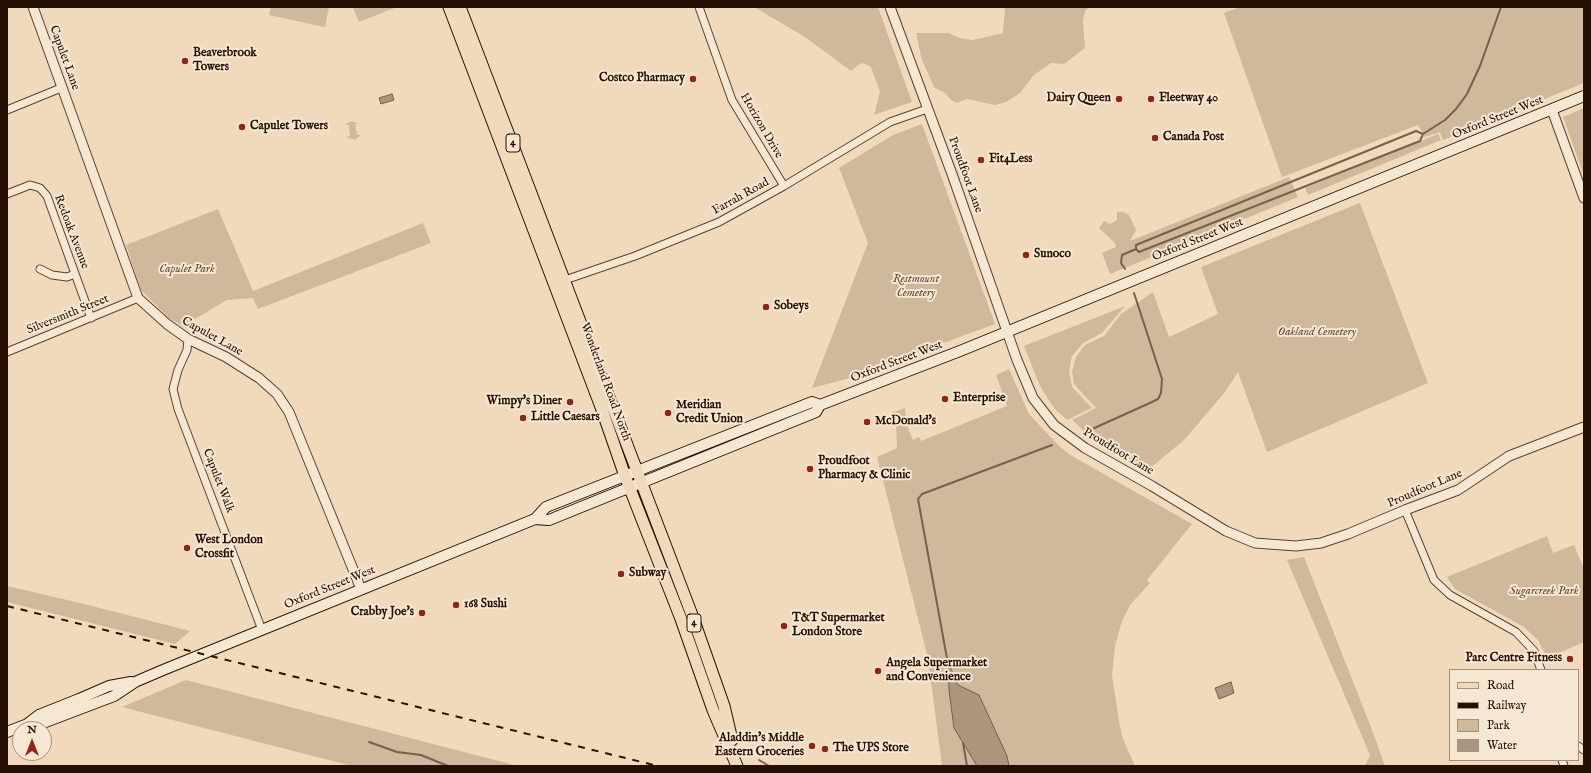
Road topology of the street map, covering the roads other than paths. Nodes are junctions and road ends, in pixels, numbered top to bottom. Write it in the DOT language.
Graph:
graph roads {
  1 [pos="33,7"];
  2 [pos="449,7"];
  3 [pos="460,7"];
  4 [pos="699,7"];
  5 [pos="890,7"];
  6 [pos="62,88"];
  7 [pos="1584,96"];
  8 [pos="928,109"];
  9 [pos="7,110"];
  10 [pos="1552,110"];
  11 [pos="784,186"];
  12 [pos="7,194"];
  13 [pos="1584,198"];
  14 [pos="40,269"];
  15 [pos="75,274"];
  16 [pos="565,280"];
  17 [pos="554,283"];
  18 [pos="138,298"];
  19 [pos="91,318"];
  20 [pos="1007,332"];
  21 [pos="188,339"];
  22 [pos="7,352"];
  23 [pos="820,406"];
  24 [pos="1584,427"];
  25 [pos="637,471"];
  26 [pos="625,476"];
  27 [pos="641,482"];
  28 [pos="629,487"];
  29 [pos="1405,510"];
  30 [pos="535,519"];
  31 [pos="361,589"];
  32 [pos="262,630"];
  33 [pos="1541,669"];
  34 [pos="7,732"];
  35 [pos="738,766"];
  1 -- 6 [label="street, Capulet Lane"];
  2 -- 17 [label="main road, Wonderland Road North / 4"];
  3 -- 16 [label="main road, Wonderland Road North / 4"];
  4 -- 11 [label="street, Horizon Drive"];
  5 -- 8 [label="street, Proudfoot Lane"];
  6 -- 9 [label="street"];
  6 -- 18 [label="street, Capulet Lane"];
  7 -- 10 [label="main road, Oxford Street West"];
  8 -- 11 [label="street, Farrah Road"];
  8 -- 20 [label="street, Proudfoot Lane"];
  10 -- 13 [label="street"];
  10 -- 20 [label="main road, Oxford Street West"];
  11 -- 16 [label="street, Farrah Road"];
  12 -- 15 [label="street, Redoak Avenue"];
  14 -- 15 [label="street"];
  15 -- 19 [label="street, Redoak Avenue"];
  16 -- 17 [label="street, Farrah Road"];
  16 -- 25 [label="main road, Wonderland Road North / 4"];
  17 -- 26 [label="main road, Wonderland Road North / 4"];
  18 -- 19 [label="street, Silversmith Street"];
  18 -- 21 [label="street, Capulet Lane"];
  19 -- 22 [label="street, Silversmith Street"];
  20 -- 23 [label="main road, Oxford Street West"];
  20 -- 29 [label="street, Proudfoot Lane"];
  21 -- 31 [label="street, Capulet Lane"];
  21 -- 32 [label="street, Capulet Walk"];
  23 -- 25 [label="main road, Oxford Street West"];
  23 -- 27 [label="main road, Oxford Street West"];
  24 -- 29 [label="street, Proudfoot Lane"];
  25 -- 26 [label="main road, Oxford Street West"];
  25 -- 27 [label="main road, Wonderland Road North / 4"];
  26 -- 28 [label="main road, Wonderland Road North / 4"];
  26 -- 30 [label="main road, Oxford Street West"];
  27 -- 28 [label="main road, Oxford Street West"];
  27 -- 35 [label="main road, Wonderland Road North / 4"];
  28 -- 30 [label="main road, Oxford Street West"];
  28 -- 35 [label="main road, Wonderland Road North / 4"];
  29 -- 33 [label="street"];
  30 -- 31 [label="main road, Oxford Street West"];
  31 -- 32 [label="main road, Oxford Street West"];
  32 -- 34 [label="main road, Oxford Street West"];
}
